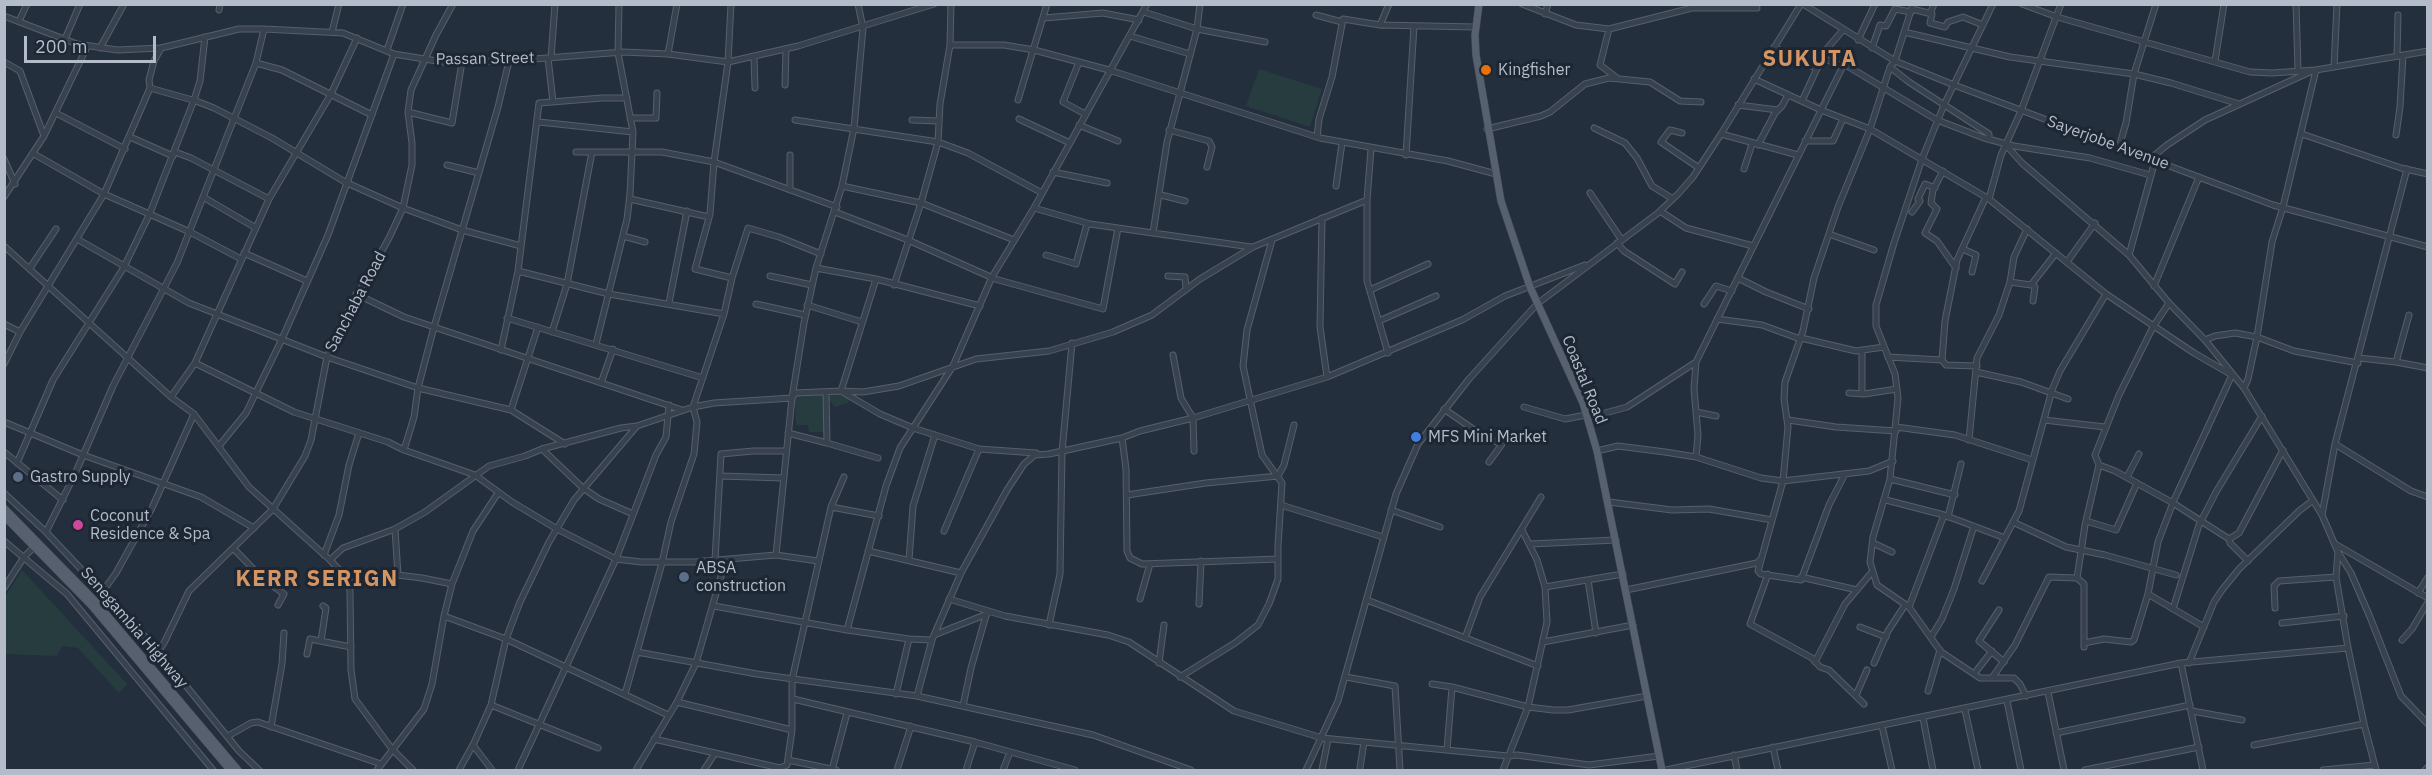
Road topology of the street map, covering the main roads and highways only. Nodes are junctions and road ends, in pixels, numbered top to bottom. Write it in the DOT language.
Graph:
graph roads {
  1 [pos="1479,4"];
  2 [pos="4,508"];
  3 [pos="4,516"];
  4 [pos="230,771"];
  5 [pos="238,771"];
  6 [pos="1664,771"];
  1 -- 6 [label="main road, Coastal Road"];
  2 -- 5 [label="main road, Senegambia Highway"];
  3 -- 4 [label="main road, Senegambia Highway"];
}
